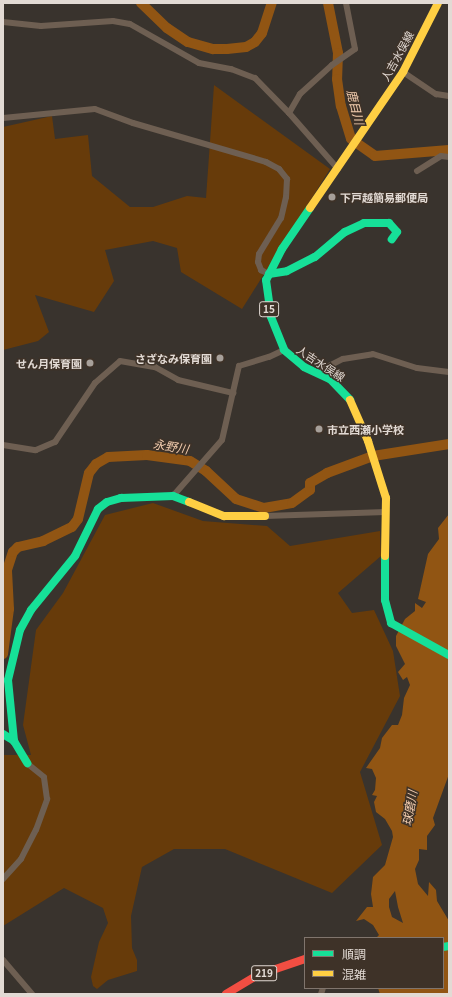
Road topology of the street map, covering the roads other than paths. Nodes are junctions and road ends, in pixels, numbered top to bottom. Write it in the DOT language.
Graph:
graph roads {
  1 [pos="346,3"];
  2 [pos="438,3"];
  3 [pos="3,22"];
  4 [pos="403,72"];
  5 [pos="449,96"];
  6 [pos="289,113"];
  7 [pos="3,118"];
  8 [pos="449,157"];
  9 [pos="338,169"];
  10 [pos="417,171"];
  11 [pos="392,239"];
  12 [pos="268,274"];
  13 [pos="284,350"];
  14 [pos="449,372"];
  15 [pos="320,374"];
  16 [pos="233,393"];
  17 [pos="3,445"];
  18 [pos="174,496"];
  19 [pos="386,512"];
  20 [pos="266,516"];
  21 [pos="449,654"];
  22 [pos="3,734"];
  23 [pos="14,741"];
  24 [pos="28,763"];
  25 [pos="3,879"];
  26 [pos="304,959"];
  27 [pos="3,960"];
  28 [pos="32,994"];
  29 [pos="226,994"];
  1 -- 6 [label="street"];
  2 -- 4 [label="main road, 人吉水俣線 / 15"];
  3 -- 6 [label="street"];
  4 -- 5 [label="street"];
  4 -- 9 [label="main road, 人吉水俣線 / 15"];
  6 -- 9 [label="street"];
  7 -- 12 [label="street"];
  8 -- 10 [label="street"];
  9 -- 12 [label="main road, 人吉水俣線 / 15"];
  11 -- 12 [label="main road"];
  12 -- 13 [label="main road, 人吉水俣線 / 15"];
  13 -- 15 [label="main road, 人吉水俣線"];
  13 -- 16 [label="street"];
  14 -- 15 [label="street"];
  15 -- 19 [label="main road, 人吉水俣線"];
  16 -- 17 [label="street"];
  16 -- 18 [label="street"];
  18 -- 20 [label="main road"];
  18 -- 23 [label="main road"];
  19 -- 20 [label="street"];
  19 -- 21 [label="main road, 人吉水俣線"];
  22 -- 23 [label="main road"];
  23 -- 24 [label="main road"];
  24 -- 25 [label="street"];
  26 -- 29 [label="main road, 219"];
  27 -- 28 [label="street"];
}
